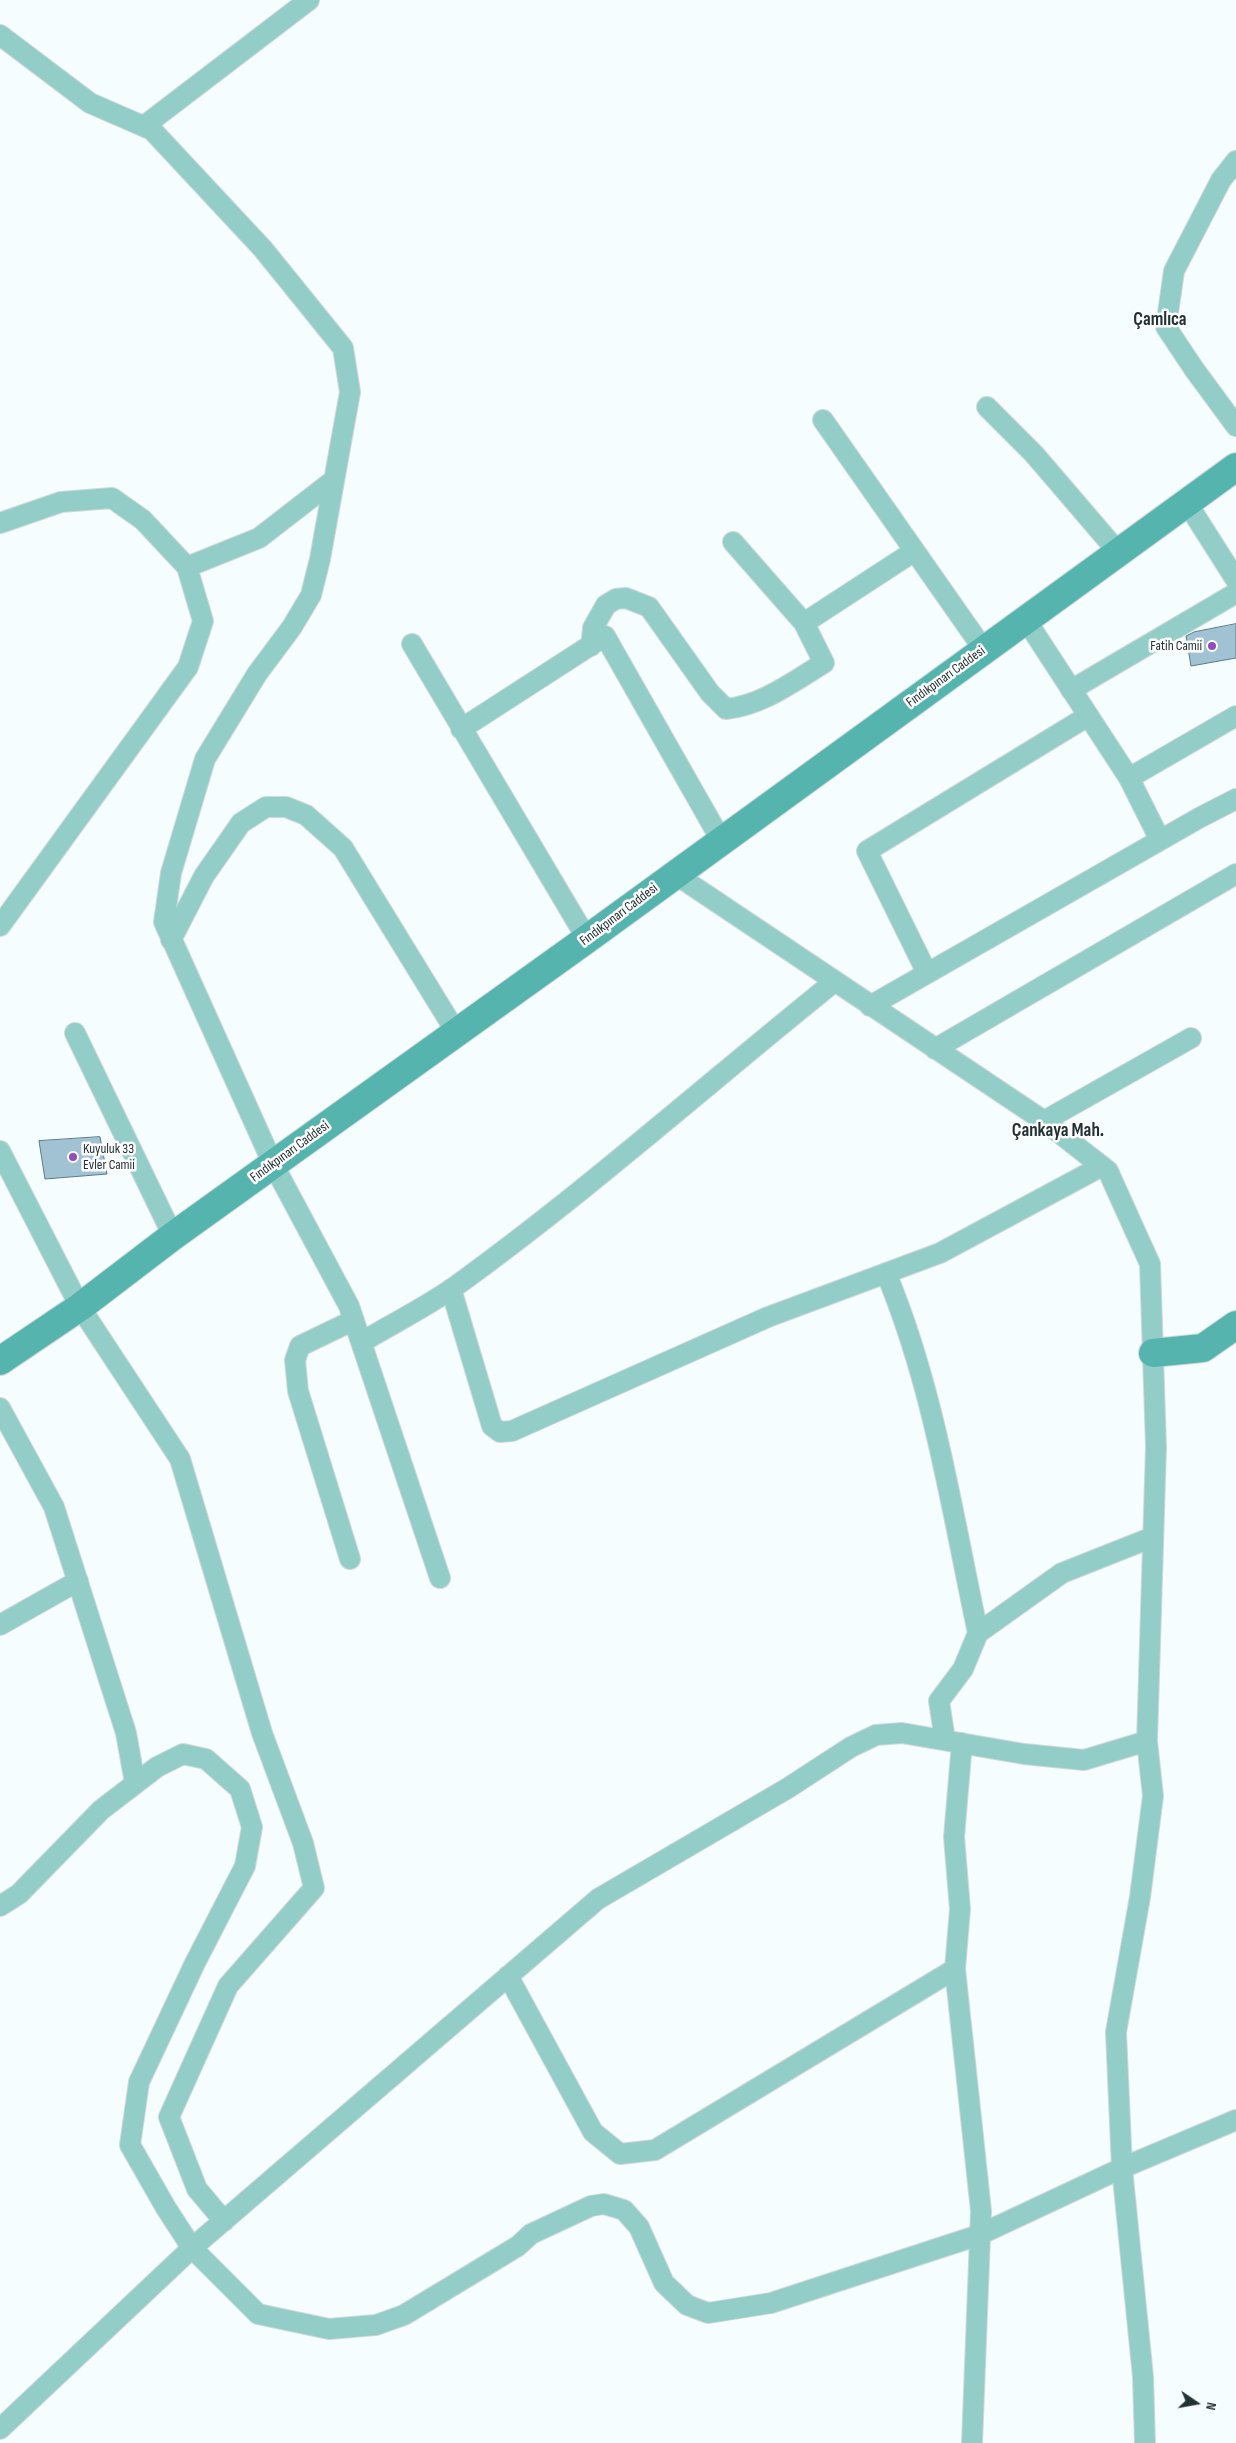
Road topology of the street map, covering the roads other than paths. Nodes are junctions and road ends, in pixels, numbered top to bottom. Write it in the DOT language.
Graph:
graph roads {
  1 [pos="308,0"];
  2 [pos="0,35"];
  3 [pos="144,126"];
  4 [pos="1236,161"];
  5 [pos="987,407"];
  6 [pos="823,420"];
  7 [pos="1236,426"];
  8 [pos="1236,467"];
  9 [pos="334,480"];
  10 [pos="1187,503"];
  11 [pos="0,523"];
  12 [pos="733,542"];
  13 [pos="913,552"];
  14 [pos="1118,552"];
  15 [pos="187,566"];
  16 [pos="1236,580"];
  17 [pos="1236,593"];
  18 [pos="1026,620"];
  19 [pos="804,623"];
  20 [pos="412,644"];
  21 [pos="591,646"];
  22 [pos="984,650"];
  23 [pos="1071,690"];
  24 [pos="1088,716"];
  25 [pos="1236,716"];
  26 [pos="461,729"];
  27 [pos="1129,778"];
  28 [pos="1236,799"];
  29 [pos="721,840"];
  30 [pos="1160,840"];
  31 [pos="675,874"];
  32 [pos="1236,874"];
  33 [pos="0,926"];
  34 [pos="587,939"];
  35 [pos="171,940"];
  36 [pos="928,973"];
  37 [pos="834,982"];
  38 [pos="870,1006"];
  39 [pos="456,1032"];
  40 [pos="75,1034"];
  41 [pos="1191,1038"];
  42 [pos="936,1049"];
  43 [pos="1044,1121"];
  44 [pos="0,1151"];
  45 [pos="273,1164"];
  46 [pos="1102,1166"];
  47 [pos="173,1236"];
  48 [pos="886,1273"];
  49 [pos="451,1289"];
  50 [pos="80,1307"];
  51 [pos="354,1320"];
  52 [pos="1236,1325"];
  53 [pos="362,1342"];
  54 [pos="1153,1353"];
  55 [pos="0,1361"];
  56 [pos="0,1408"];
  57 [pos="1153,1537"];
  58 [pos="350,1559"];
  59 [pos="440,1578"];
  60 [pos="78,1581"];
  61 [pos="0,1625"];
  62 [pos="978,1633"];
  63 [pos="953,1742"];
  64 [pos="1147,1742"];
  65 [pos="135,1783"];
  66 [pos="0,1906"];
  67 [pos="955,1969"];
  68 [pos="508,1976"];
  69 [pos="1236,2120"];
  70 [pos="1122,2168"];
  71 [pos="224,2221"];
  72 [pos="979,2235"];
  73 [pos="192,2248"];
  74 [pos="0,2429"];
  75 [pos="972,2443"];
  76 [pos="1146,2443"];
  1 -- 3 [label="street"];
  2 -- 3 [label="street"];
  3 -- 9 [label="street"];
  4 -- 7 [label="street"];
  5 -- 14 [label="street"];
  6 -- 13 [label="street"];
  8 -- 10 [label="main road, Fındıkpınarı Caddesi"];
  9 -- 15 [label="street"];
  9 -- 35 [label="street"];
  10 -- 14 [label="main road, Fındıkpınarı Caddesi"];
  10 -- 16 [label="street"];
  11 -- 15 [label="street"];
  12 -- 19 [label="street"];
  13 -- 19 [label="street"];
  13 -- 22 [label="street"];
  14 -- 18 [label="main road, Fındıkpınarı Caddesi"];
  15 -- 33 [label="street"];
  17 -- 23 [label="street"];
  18 -- 22 [label="main road, Fındıkpınarı Caddesi"];
  18 -- 23 [label="street"];
  19 -- 21 [label="street"];
  20 -- 26 [label="street"];
  21 -- 26 [label="street"];
  21 -- 29 [label="street"];
  22 -- 29 [label="main road, Fındıkpınarı Caddesi"];
  23 -- 24 [label="street"];
  24 -- 27 [label="street"];
  24 -- 36 [label="street"];
  25 -- 27 [label="street"];
  26 -- 34 [label="street"];
  27 -- 30 [label="street"];
  28 -- 30 [label="street"];
  29 -- 31 [label="main road, Fındıkpınarı Caddesi"];
  30 -- 36 [label="street"];
  31 -- 34 [label="main road, Fındıkpınarı Caddesi"];
  31 -- 37 [label="street"];
  32 -- 42 [label="street"];
  34 -- 39 [label="main road, Fındıkpınarı Caddesi"];
  35 -- 39 [label="street"];
  35 -- 45 [label="street"];
  36 -- 38 [label="street"];
  37 -- 38 [label="street"];
  37 -- 49 [label="street"];
  38 -- 42 [label="street"];
  39 -- 45 [label="main road, Fındıkpınarı Caddesi"];
  40 -- 47 [label="street"];
  41 -- 43 [label="street"];
  42 -- 43 [label="street"];
  43 -- 46 [label="street"];
  44 -- 50 [label="street"];
  45 -- 47 [label="main road, Fındıkpınarı Caddesi"];
  45 -- 51 [label="street"];
  46 -- 48 [label="street"];
  46 -- 54 [label="street"];
  47 -- 50 [label="main road, Fındıkpınarı Caddesi"];
  48 -- 49 [label="street"];
  48 -- 62 [label="street"];
  49 -- 53 [label="street"];
  50 -- 55 [label="main road, Fındıkpınarı Caddesi"];
  50 -- 71 [label="street"];
  51 -- 53 [label="street"];
  51 -- 58 [label="street"];
  52 -- 54 [label="main road"];
  53 -- 59 [label="street"];
  54 -- 57 [label="street"];
  56 -- 60 [label="street"];
  57 -- 62 [label="street"];
  57 -- 64 [label="street"];
  60 -- 61 [label="street"];
  60 -- 65 [label="street"];
  62 -- 63 [label="street"];
  63 -- 64 [label="street"];
  63 -- 67 [label="street"];
  63 -- 68 [label="street"];
  64 -- 70 [label="street"];
  65 -- 66 [label="street"];
  65 -- 73 [label="street"];
  67 -- 68 [label="street"];
  67 -- 72 [label="street"];
  68 -- 71 [label="street"];
  69 -- 70 [label="street"];
  70 -- 72 [label="street"];
  70 -- 76 [label="street"];
  71 -- 73 [label="street"];
  72 -- 73 [label="street"];
  72 -- 75 [label="street"];
  73 -- 74 [label="street"];
}
